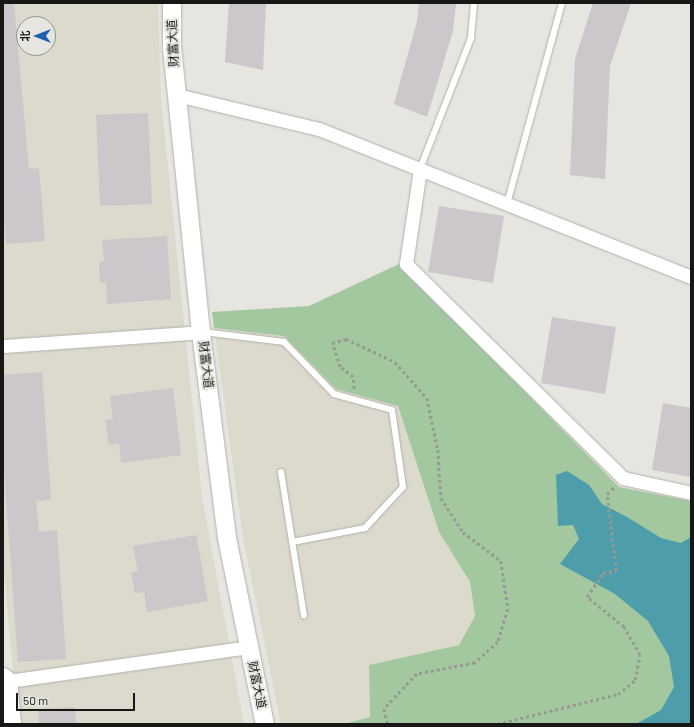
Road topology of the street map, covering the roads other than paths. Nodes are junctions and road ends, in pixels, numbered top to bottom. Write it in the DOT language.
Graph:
graph roads {
  1 [pos="172,3"];
  2 [pos="474,3"];
  3 [pos="562,3"];
  4 [pos="177,95"];
  5 [pos="420,169"];
  6 [pos="506,204"];
  7 [pos="691,277"];
  8 [pos="202,332"];
  9 [pos="3,346"];
  10 [pos="281,472"];
  11 [pos="691,493"];
  12 [pos="292,542"];
  13 [pos="304,615"];
  14 [pos="250,647"];
  15 [pos="6,679"];
  16 [pos="12,724"];
  17 [pos="265,724"];
  1 -- 4 [label="street, 财富大道"];
  2 -- 5 [label="lane"];
  3 -- 6 [label="lane"];
  4 -- 5 [label="street"];
  4 -- 8 [label="street, 财富大道"];
  5 -- 6 [label="street"];
  5 -- 11 [label="street"];
  6 -- 7 [label="street"];
  8 -- 9 [label="street"];
  8 -- 12 [label="lane"];
  8 -- 14 [label="street, 财富大道"];
  10 -- 12 [label="lane"];
  12 -- 13 [label="lane"];
  14 -- 15 [label="street"];
  14 -- 17 [label="street, 财富大道"];
  15 -- 16 [label="street"];
}
